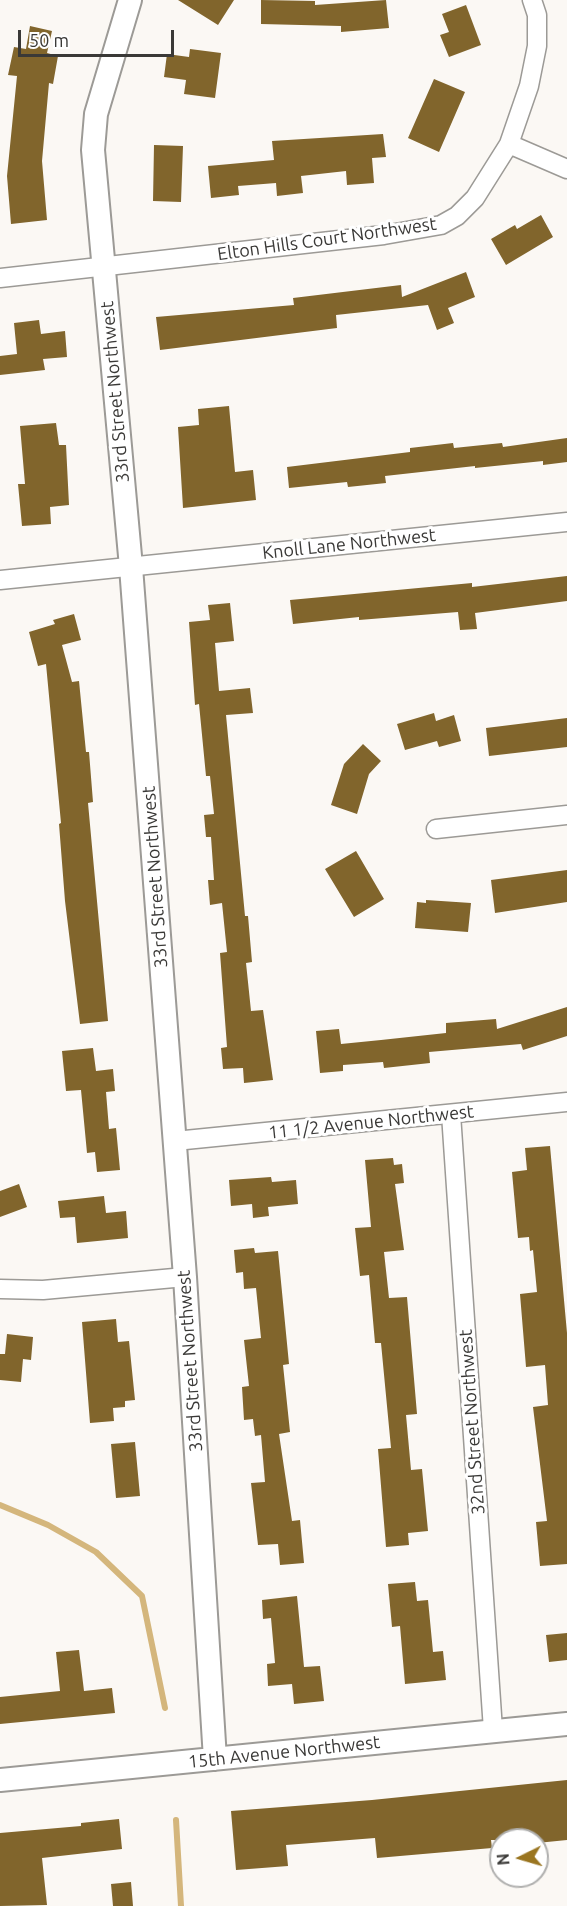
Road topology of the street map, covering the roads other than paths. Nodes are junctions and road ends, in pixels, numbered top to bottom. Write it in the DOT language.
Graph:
graph roads {
  1 [pos="130,0"];
  2 [pos="532,0"];
  3 [pos="509,144"];
  4 [pos="567,169"];
  5 [pos="103,268"];
  6 [pos="0,278"];
  7 [pos="567,522"];
  8 [pos="132,567"];
  9 [pos="0,580"];
  10 [pos="567,815"];
  11 [pos="436,829"];
  12 [pos="567,1102"];
  13 [pos="451,1114"];
  14 [pos="175,1141"];
  15 [pos="184,1277"];
  16 [pos="0,1288"];
  17 [pos="567,1724"];
  18 [pos="493,1730"];
  19 [pos="215,1759"];
  20 [pos="0,1780"];
  1 -- 5 [label="street, 33rd Street Northwest"];
  2 -- 3 [label="street, Elton Hills Court Northwest"];
  3 -- 4 [label="street"];
  3 -- 5 [label="street, Elton Hills Court Northwest"];
  5 -- 6 [label="street, Elton Hills Court Northwest"];
  5 -- 8 [label="street, 33rd Street Northwest"];
  7 -- 8 [label="street, Knoll Lane Northwest"];
  8 -- 9 [label="street, Knoll Lane Northwest"];
  8 -- 14 [label="street, 33rd Street Northwest"];
  10 -- 11 [label="street"];
  12 -- 13 [label="street, 11 1/2 Avenue Northwest"];
  13 -- 14 [label="street, 11 1/2 Avenue Northwest"];
  13 -- 18 [label="street, 32nd Street Northwest"];
  14 -- 15 [label="street, 33rd Street Northwest"];
  15 -- 16 [label="street"];
  15 -- 19 [label="street, 33rd Street Northwest"];
  17 -- 18 [label="street, 15th Avenue Northwest"];
  18 -- 19 [label="street, 15th Avenue Northwest"];
  19 -- 20 [label="street, 15th Avenue Northwest"];
}
